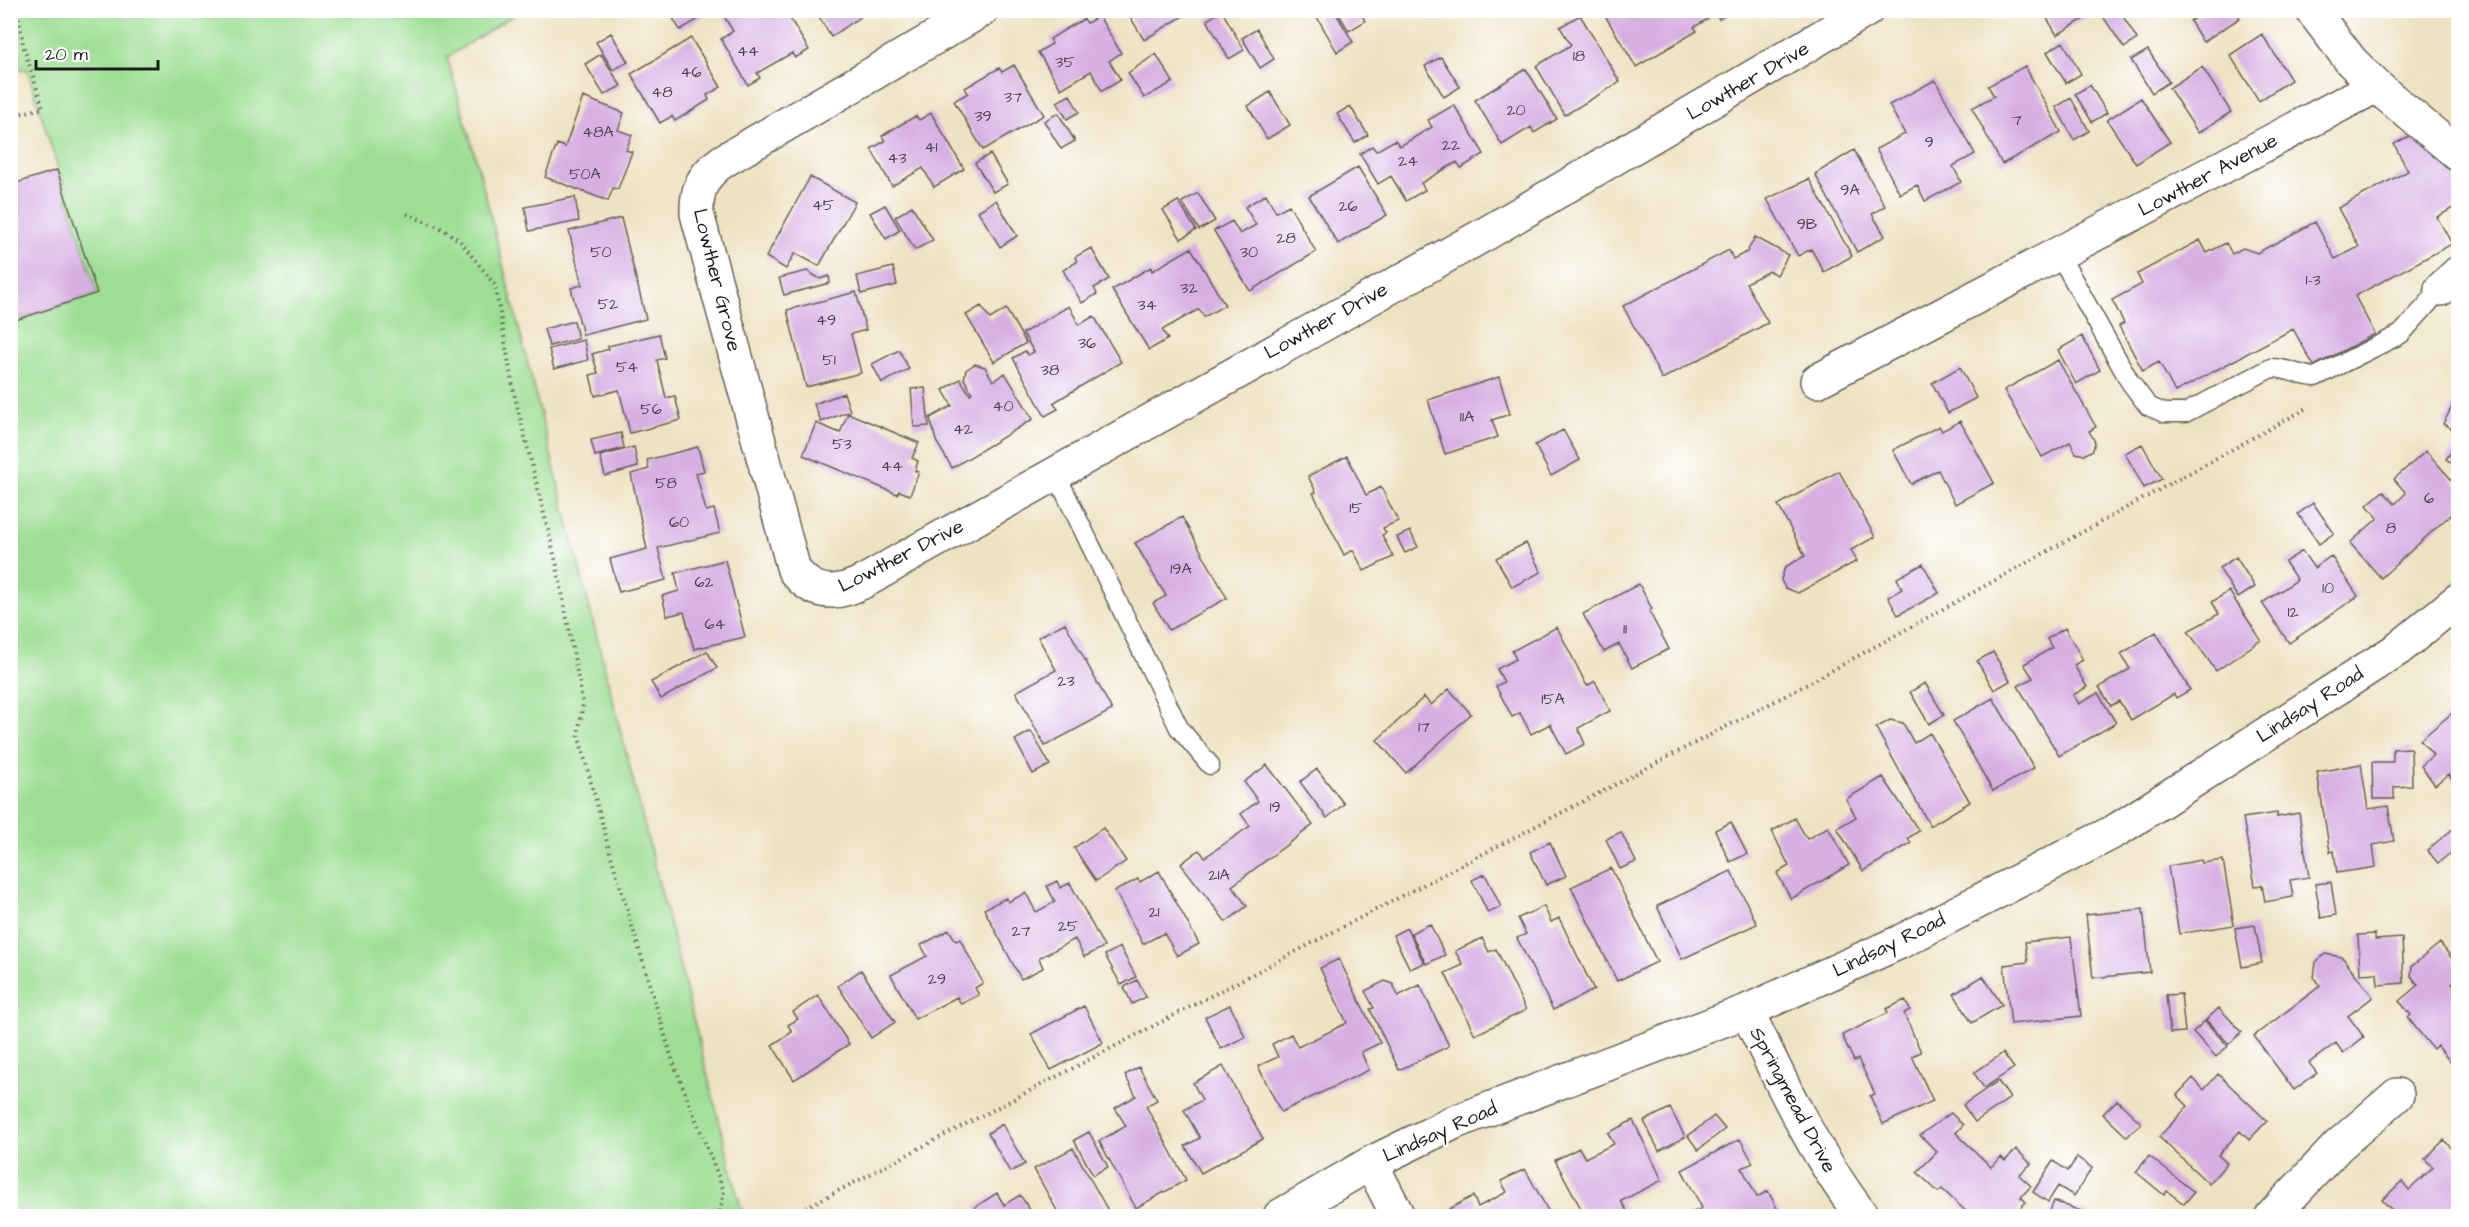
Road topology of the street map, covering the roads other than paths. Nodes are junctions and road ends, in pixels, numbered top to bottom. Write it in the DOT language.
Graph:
graph roads {
  1 [pos="982,10"];
  2 [pos="1867,10"];
  3 [pos="2312,10"];
  4 [pos="2376,86"];
  5 [pos="2458,154"];
  6 [pos="2050,258"];
  7 [pos="2450,281"];
  8 [pos="1817,381"];
  9 [pos="1056,474"];
  10 [pos="791,557"];
  11 [pos="2458,600"];
  12 [pos="1210,765"];
  13 [pos="1747,1011"];
  14 [pos="2397,1095"];
  15 [pos="1371,1163"];
  16 [pos="1280,1216"];
  17 [pos="1398,1216"];
  18 [pos="1862,1216"];
  19 [pos="2272,1216"];
  1 -- 10 [label="street, Lowther Grove"];
  2 -- 9 [label="street, Lowther Drive"];
  3 -- 4 [label="street"];
  4 -- 5 [label="street"];
  4 -- 6 [label="street, Lowther Avenue"];
  6 -- 7 [label="lane"];
  6 -- 8 [label="street, Lowther Avenue"];
  9 -- 10 [label="street, Lowther Drive"];
  9 -- 12 [label="lane"];
  11 -- 13 [label="street, Lindsay Road"];
  13 -- 15 [label="street, Lindsay Road"];
  13 -- 18 [label="street, Springmead Drive"];
  14 -- 19 [label="street"];
  15 -- 16 [label="street, Lindsay Road"];
  15 -- 17 [label="street"];
}
